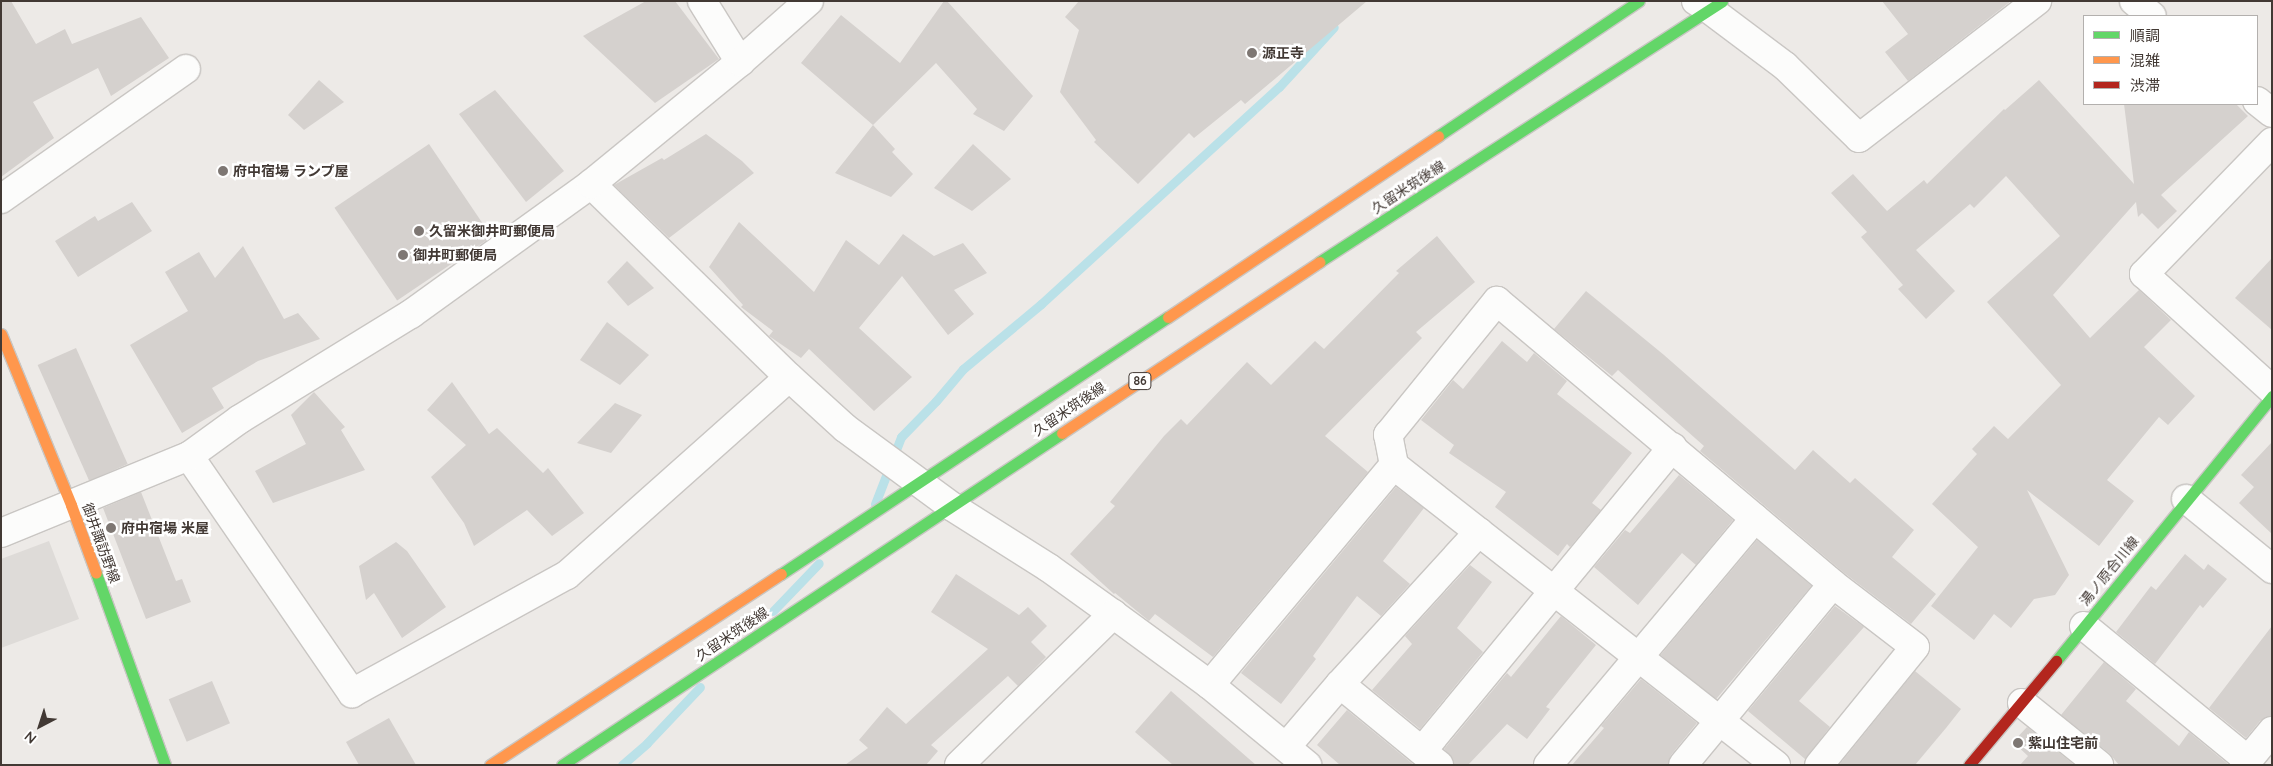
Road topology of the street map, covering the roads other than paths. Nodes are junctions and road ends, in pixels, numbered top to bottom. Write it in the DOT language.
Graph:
graph roads {
  1 [pos="702,1"];
  2 [pos="809,1"];
  3 [pos="1639,1"];
  4 [pos="2037,1"];
  5 [pos="2134,1"];
  6 [pos="1709,4"];
  7 [pos="2151,15"];
  8 [pos="740,62"];
  9 [pos="186,69"];
  10 [pos="2258,102"];
  11 [pos="2272,114"];
  12 [pos="2272,142"];
  13 [pos="591,184"];
  14 [pos="1,199"];
  15 [pos="1,334"];
  16 [pos="789,377"];
  17 [pos="2272,390"];
  18 [pos="2272,396"];
  19 [pos="1673,447"];
  20 [pos="189,456"];
  21 [pos="1394,465"];
  22 [pos="920,483"];
  23 [pos="2186,498"];
  24 [pos="71,505"];
  25 [pos="951,506"];
  26 [pos="1755,518"];
  27 [pos="1479,532"];
  28 [pos="1,533"];
  29 [pos="2272,569"];
  30 [pos="1833,584"];
  31 [pos="1553,592"];
  32 [pos="1113,614"];
  33 [pos="2084,626"];
  34 [pos="1638,657"];
  35 [pos="1340,684"];
  36 [pos="1210,685"];
  37 [pos="2022,703"];
  38 [pos="1719,721"];
  39 [pos="2272,731"];
  40 [pos="1286,747"];
  41 [pos="1431,758"];
  42 [pos="2246,762"];
  43 [pos="165,765"];
  44 [pos="490,765"];
  45 [pos="562,765"];
  46 [pos="959,765"];
  47 [pos="1307,765"];
  48 [pos="1548,765"];
  49 [pos="1682,765"];
  50 [pos="1776,765"];
  51 [pos="1819,765"];
  52 [pos="1968,765"];
  53 [pos="2099,765"];
  1 -- 8 [label="street"];
  2 -- 8 [label="street"];
  3 -- 22 [label="main road, 久留米筑後線"];
  4 -- 6 [label="street"];
  5 -- 7 [label="street"];
  6 -- 25 [label="main road, 久留米筑後線 / 86"];
  8 -- 13 [label="street"];
  9 -- 14 [label="street"];
  10 -- 11 [label="street"];
  12 -- 17 [label="street"];
  13 -- 16 [label="street"];
  13 -- 20 [label="street"];
  15 -- 24 [label="main road, 御井諏訪野線"];
  16 -- 20 [label="street"];
  16 -- 22 [label="street"];
  18 -- 23 [label="main road, 湯ノ原合川線"];
  19 -- 21 [label="street"];
  19 -- 26 [label="street"];
  19 -- 31 [label="street"];
  20 -- 24 [label="street"];
  21 -- 27 [label="street"];
  21 -- 36 [label="street"];
  22 -- 25 [label="street"];
  22 -- 44 [label="main road, 久留米筑後線"];
  23 -- 29 [label="street"];
  23 -- 33 [label="main road, 湯ノ原合川線"];
  24 -- 28 [label="street"];
  24 -- 43 [label="main road, 御井諏訪野線"];
  25 -- 32 [label="street"];
  25 -- 45 [label="main road, 久留米筑後線 / 86"];
  26 -- 30 [label="street"];
  26 -- 34 [label="street"];
  27 -- 31 [label="street"];
  27 -- 35 [label="street"];
  30 -- 38 [label="street"];
  30 -- 51 [label="street"];
  31 -- 34 [label="street"];
  31 -- 41 [label="street"];
  32 -- 36 [label="street"];
  32 -- 46 [label="street"];
  33 -- 37 [label="main road, 湯ノ原合川線"];
  33 -- 42 [label="street"];
  34 -- 38 [label="street"];
  34 -- 48 [label="street"];
  35 -- 40 [label="street"];
  35 -- 41 [label="street"];
  36 -- 40 [label="street"];
  37 -- 52 [label="main road, 湯ノ原合川線"];
  37 -- 53 [label="street"];
  38 -- 49 [label="street"];
  38 -- 50 [label="street"];
  39 -- 42 [label="street"];
  40 -- 47 [label="street"];
}
